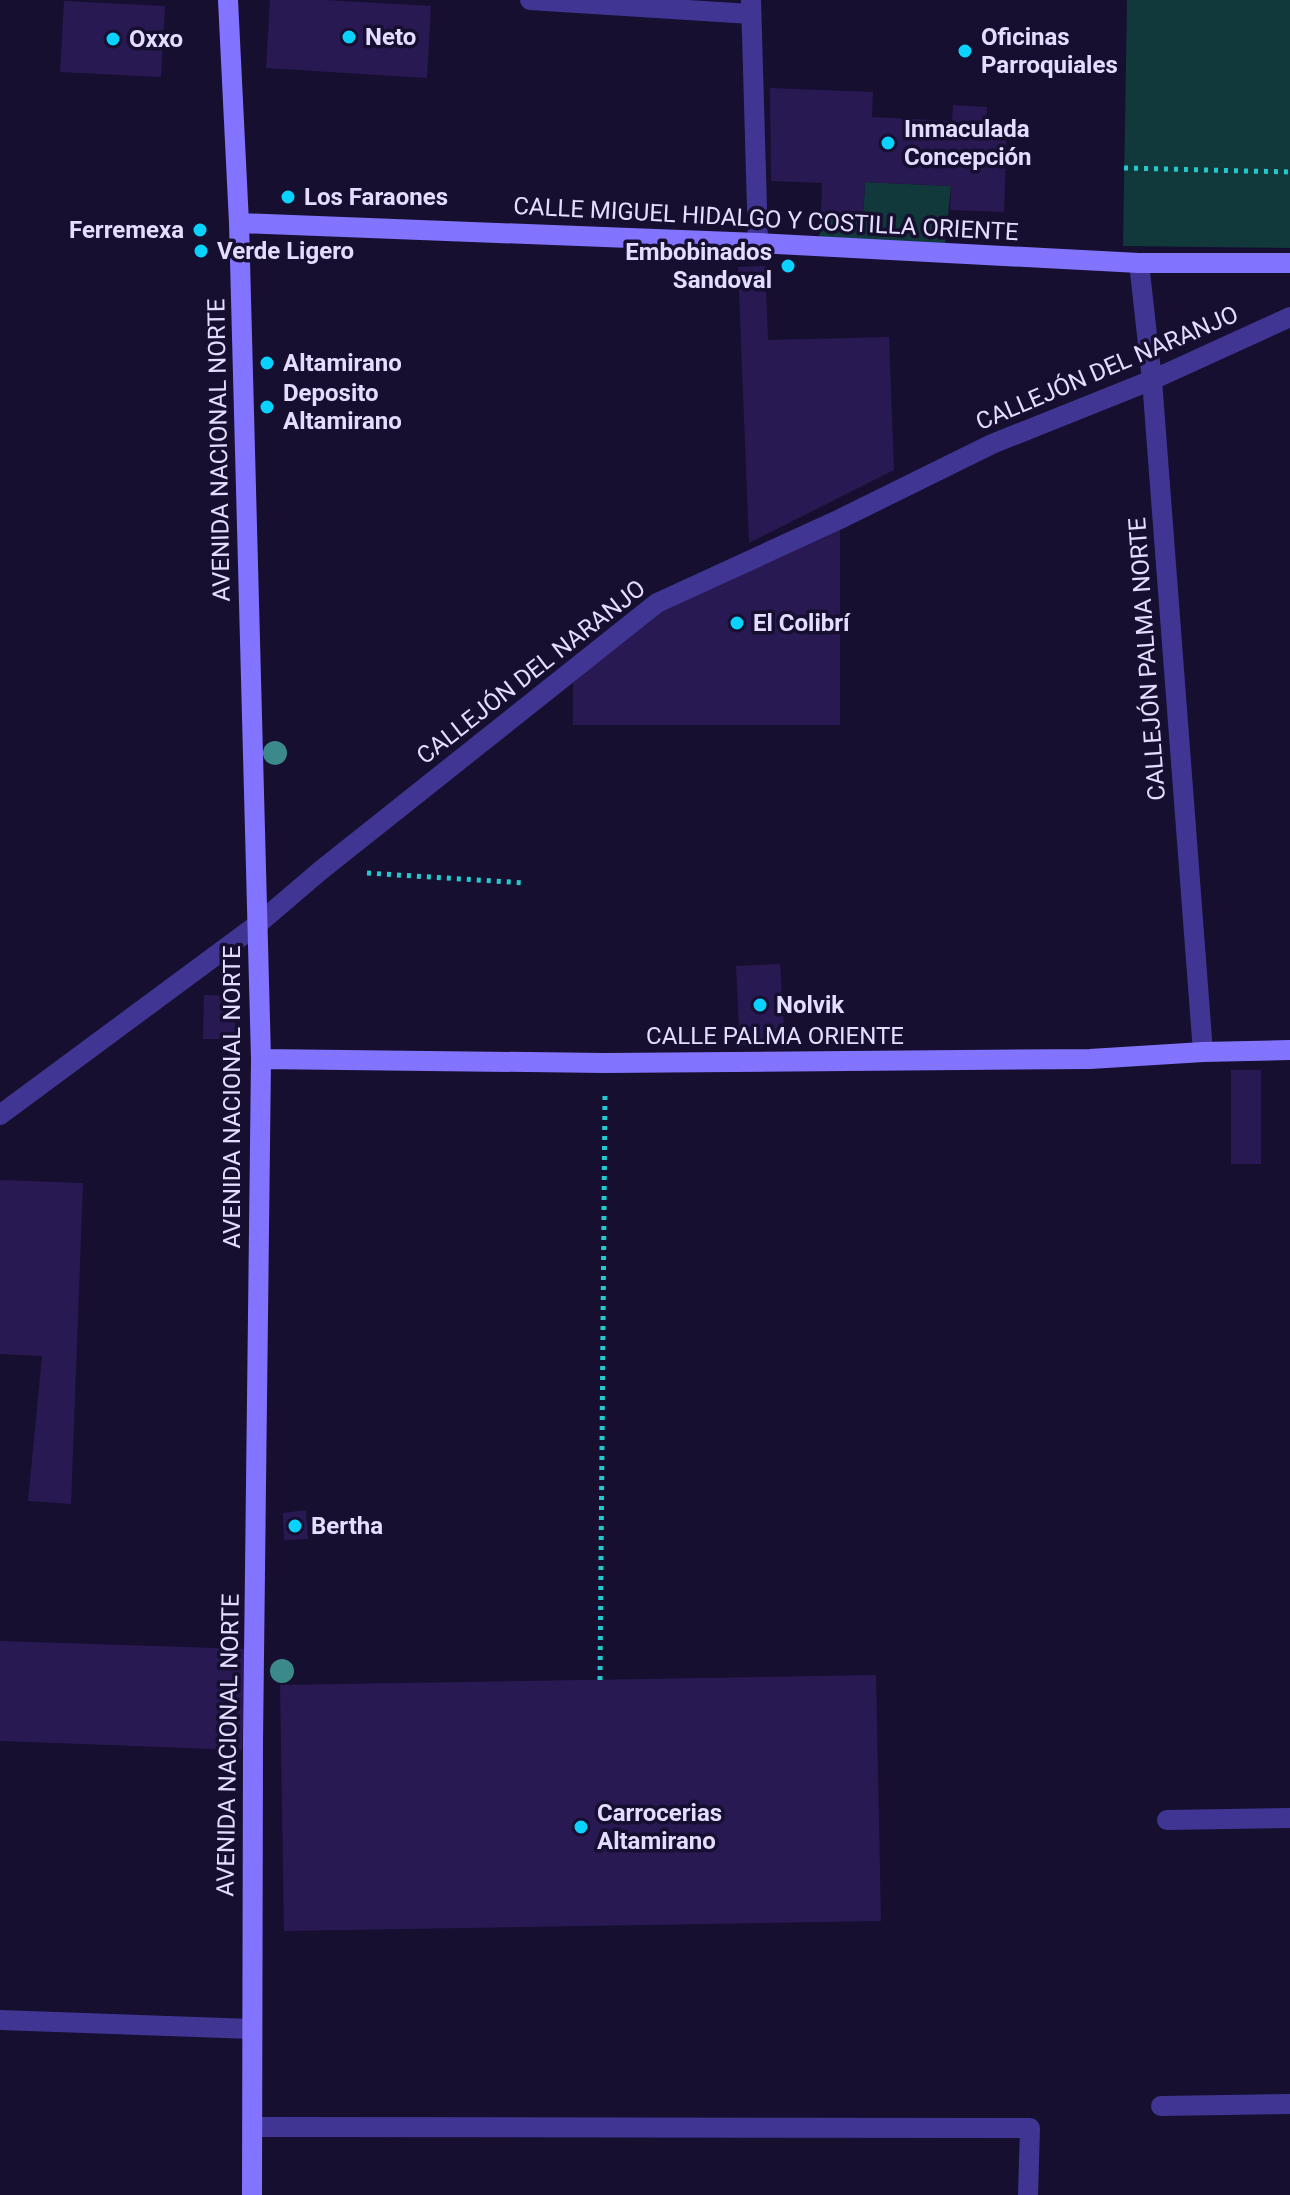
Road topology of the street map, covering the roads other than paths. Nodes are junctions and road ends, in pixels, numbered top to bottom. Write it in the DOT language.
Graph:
graph roads {
  1 [pos="228,0"];
  2 [pos="530,0"];
  3 [pos="751,7"];
  4 [pos="239,223"];
  5 [pos="758,243"];
  6 [pos="1139,263"];
  7 [pos="1290,263"];
  8 [pos="1290,317"];
  9 [pos="1152,380"];
  10 [pos="258,924"];
  11 [pos="1290,1050"];
  12 [pos="1203,1052"];
  13 [pos="261,1059"];
  14 [pos="0,1115"];
  15 [pos="1290,1818"];
  16 [pos="1167,1820"];
  17 [pos="0,2020"];
  18 [pos="252,2029"];
  19 [pos="1290,2104"];
  20 [pos="1161,2106"];
  21 [pos="252,2127"];
  22 [pos="252,2195"];
  23 [pos="1028,2195"];
  1 -- 4 [label="main road, AVENIDA NACIONAL NORTE"];
  2 -- 3 [label="street"];
  3 -- 5 [label="street"];
  4 -- 5 [label="main road, CALLE MIGUEL HIDALGO Y COSTILLA ORIENTE"];
  4 -- 10 [label="main road, AVENIDA NACIONAL NORTE"];
  5 -- 6 [label="main road, CALLE MIGUEL HIDALGO Y COSTILLA ORIENTE"];
  6 -- 7 [label="main road, CALLE MIGUEL HIDALGO Y COSTILLA ORIENTE"];
  6 -- 9 [label="street, CALLEJÓN PALMA NORTE"];
  8 -- 9 [label="street, CALLEJÓN DEL NARANJO"];
  9 -- 10 [label="street, CALLEJÓN DEL NARANJO"];
  9 -- 12 [label="street, CALLEJÓN PALMA NORTE"];
  10 -- 13 [label="main road, AVENIDA NACIONAL NORTE"];
  10 -- 14 [label="street, CALLEJÓN DEL NARANJO"];
  11 -- 12 [label="main road, CALLE PALMA ORIENTE"];
  12 -- 13 [label="main road, CALLE PALMA ORIENTE"];
  13 -- 18 [label="main road, AVENIDA NACIONAL NORTE"];
  15 -- 16 [label="street"];
  17 -- 18 [label="street"];
  18 -- 21 [label="main road, AVENIDA NACIONAL NORTE"];
  19 -- 20 [label="street"];
  21 -- 22 [label="main road, AVENIDA NACIONAL NORTE"];
  21 -- 23 [label="street"];
}
